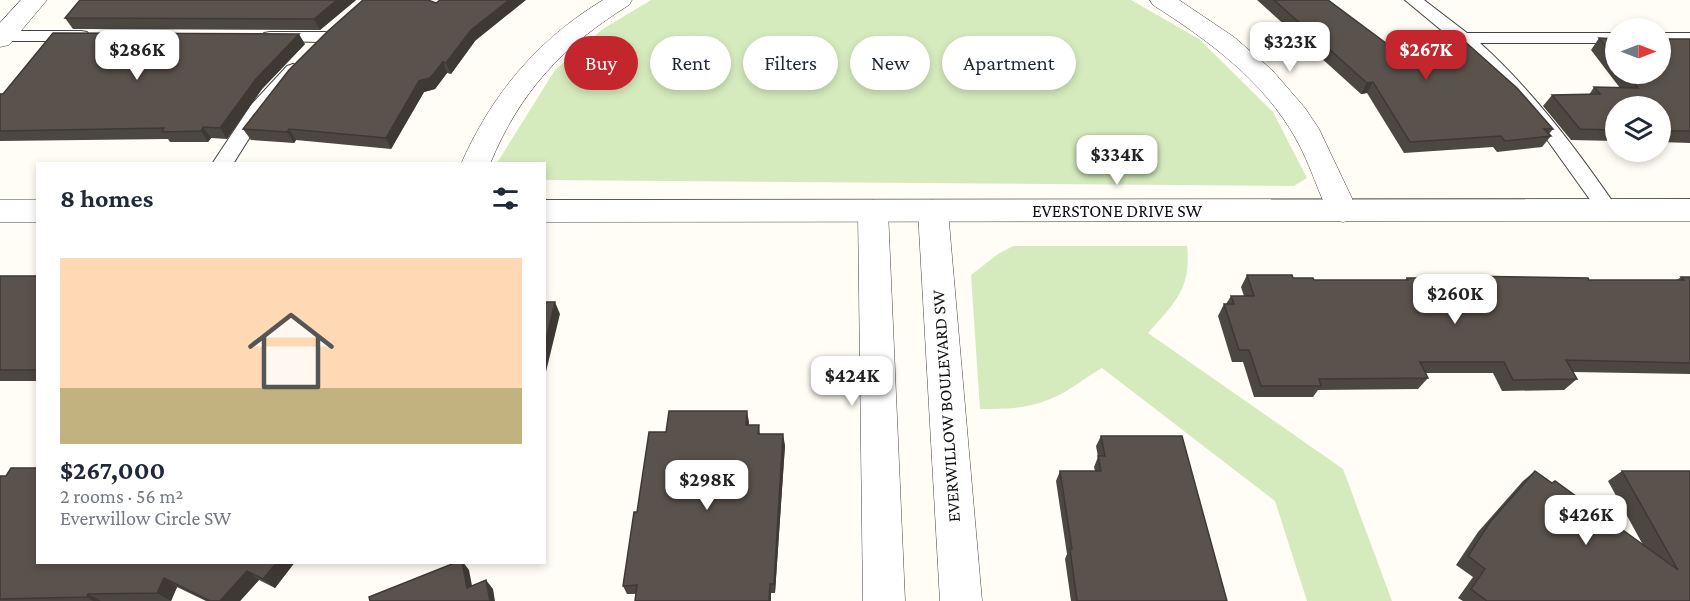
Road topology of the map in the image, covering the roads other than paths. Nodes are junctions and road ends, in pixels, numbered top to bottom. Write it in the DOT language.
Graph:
graph roads {
  1 [pos="35,0"];
  2 [pos="620,0"];
  3 [pos="1162,0"];
  4 [pos="1413,0"];
  5 [pos="100,36"];
  6 [pos="1,37"];
  7 [pos="254,37"];
  8 [pos="1462,38"];
  9 [pos="1605,38"];
  10 [pos="1671,38"];
  11 [pos="1690,38"];
  12 [pos="223,162"];
  13 [pos="476,162"];
  14 [pos="1608,210"];
  15 [pos="1690,210"];
  16 [pos="0,211"];
  17 [pos="36,211"];
  18 [pos="546,211"];
  19 [pos="873,211"];
  20 [pos="933,211"];
  21 [pos="1344,211"];
  22 [pos="884,601"];
  23 [pos="962,601"];
  1 -- 6 [label="street"];
  2 -- 13 [label="street"];
  3 -- 21 [label="street"];
  4 -- 8 [label="lane"];
  5 -- 6 [label="lane"];
  7 -- 12 [label="lane"];
  8 -- 9 [label="lane"];
  8 -- 14 [label="lane"];
  10 -- 11 [label="lane"];
  14 -- 15 [label="street, EVERSTONE DRIVE SW"];
  14 -- 21 [label="street, EVERSTONE DRIVE SW"];
  16 -- 17 [label="street"];
  18 -- 19 [label="street, EVERSTONE DRIVE SW"];
  19 -- 20 [label="street, EVERSTONE DRIVE SW"];
  19 -- 22 [label="street"];
  20 -- 21 [label="street, EVERSTONE DRIVE SW"];
  20 -- 23 [label="street, EVERWILLOW BOULEVARD SW"];
}
